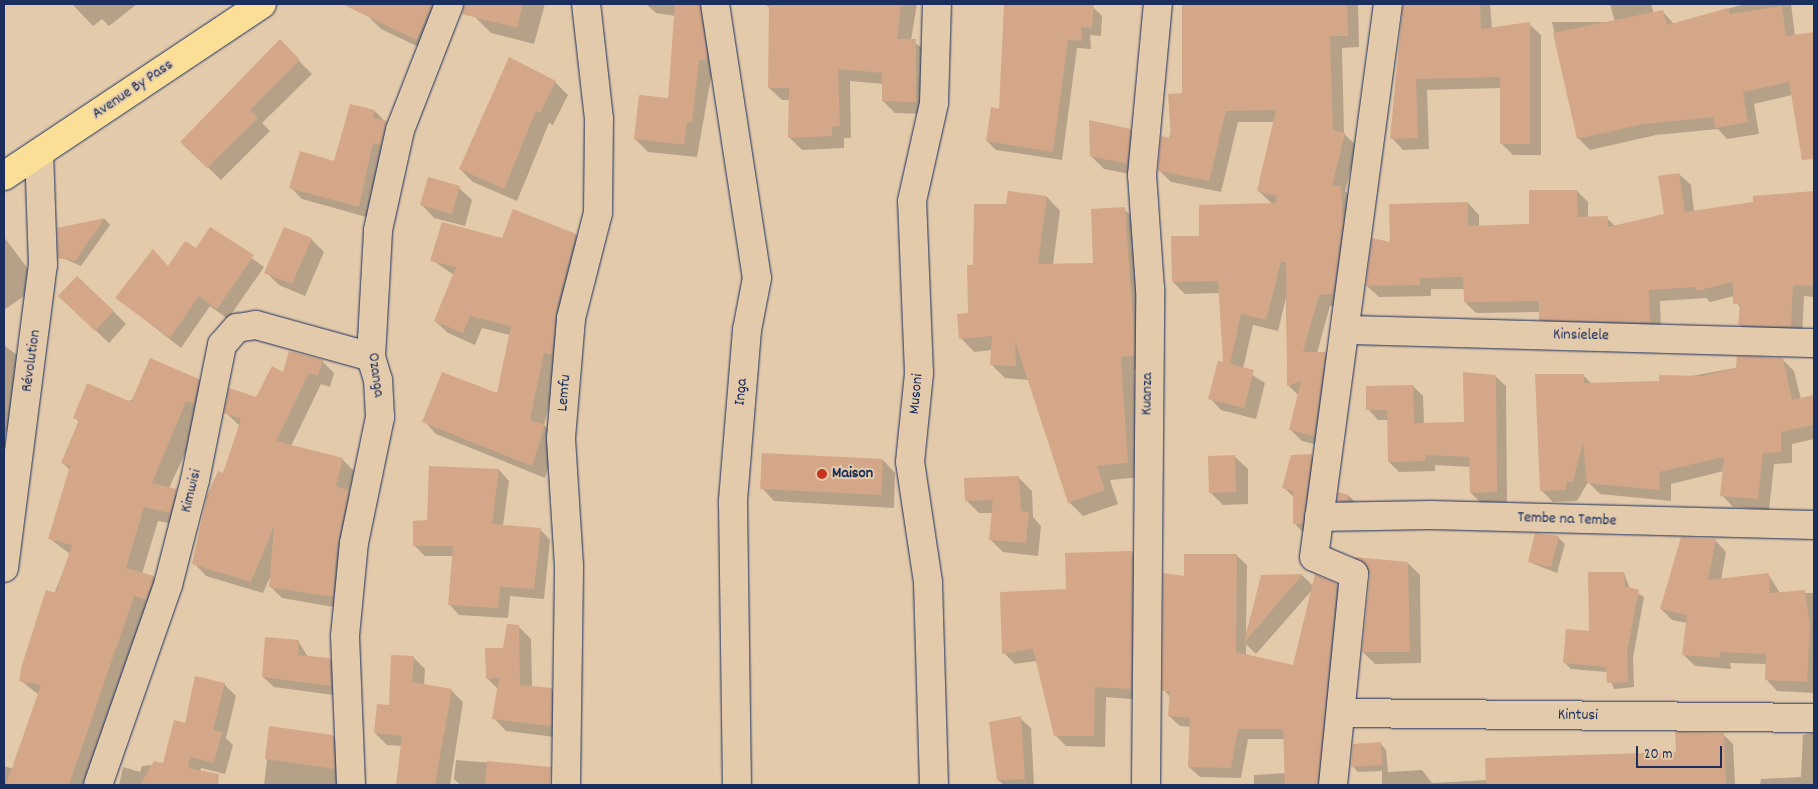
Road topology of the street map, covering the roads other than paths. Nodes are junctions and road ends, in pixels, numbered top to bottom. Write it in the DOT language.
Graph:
graph roads {
  1 [pos="262,4"];
  2 [pos="449,4"];
  3 [pos="586,4"];
  4 [pos="715,4"];
  5 [pos="937,4"];
  6 [pos="1158,4"];
  7 [pos="1388,4"];
  8 [pos="39,153"];
  9 [pos="4,176"];
  10 [pos="1347,330"];
  11 [pos="1814,343"];
  12 [pos="371,357"];
  13 [pos="1319,517"];
  14 [pos="1814,525"];
  15 [pos="4,568"];
  16 [pos="1342,713"];
  17 [pos="1814,718"];
  18 [pos="98,785"];
  19 [pos="351,785"];
  20 [pos="566,785"];
  21 [pos="736,785"];
  22 [pos="934,785"];
  23 [pos="1146,785"];
  24 [pos="1333,785"];
  1 -- 8 [label="highway, Avenue By Pass"];
  2 -- 12 [label="street, Ozanga"];
  3 -- 20 [label="street, Lemfu"];
  4 -- 21 [label="street, Inga"];
  5 -- 22 [label="street, Musoni"];
  6 -- 23 [label="street, Kuanza"];
  7 -- 10 [label="street"];
  8 -- 9 [label="highway, Avenue By Pass"];
  8 -- 15 [label="street, Révolution"];
  10 -- 11 [label="street, Kinsielele"];
  10 -- 13 [label="street"];
  12 -- 18 [label="street, Kimwisi"];
  12 -- 19 [label="street, Ozanga"];
  13 -- 14 [label="street, Tembe na Tembe"];
  13 -- 16 [label="street"];
  16 -- 17 [label="street, Kintusi"];
  16 -- 24 [label="street"];
}
